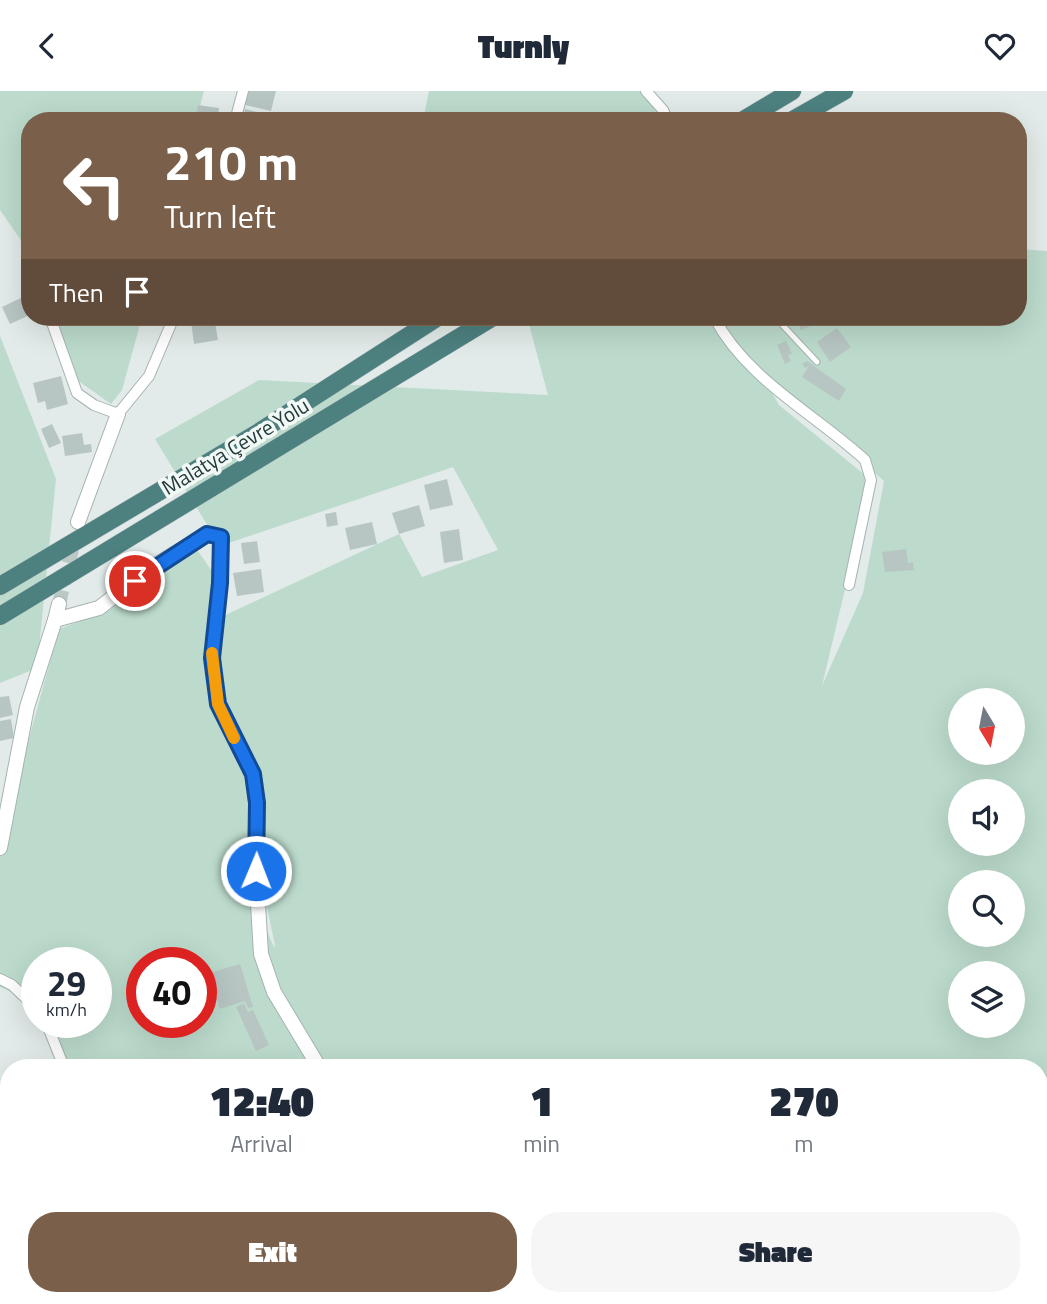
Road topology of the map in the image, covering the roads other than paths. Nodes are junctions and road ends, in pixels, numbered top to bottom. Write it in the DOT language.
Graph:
graph roads {
  1 [pos="243,91"];
  2 [pos="646,91"];
  3 [pos="792,91"];
  4 [pos="844,91"];
  5 [pos="237,112"];
  6 [pos="664,112"];
  7 [pos="757,112"];
  8 [pos="807,112"];
  9 [pos="53,326"];
  10 [pos="170,326"];
  11 [pos="424,326"];
  12 [pos="479,326"];
  13 [pos="718,326"];
  14 [pos="783,326"];
  15 [pos="817,362"];
  16 [pos="118,414"];
  17 [pos="78,521"];
  18 [pos="849,585"];
  19 [pos="0,586"];
  20 [pos="59,604"];
  21 [pos="0,616"];
  22 [pos="55,620"];
  23 [pos="0,849"];
  24 [pos="0,979"];
  25 [pos="21,994"];
  26 [pos="52,1038"];
  27 [pos="61,1059"];
  28 [pos="314,1059"];
  1 -- 5 [label="street"];
  2 -- 6 [label="street"];
  3 -- 7 [label="highway"];
  4 -- 8 [label="highway"];
  9 -- 16 [label="street"];
  10 -- 16 [label="street"];
  11 -- 19 [label="highway, Malatya Çevre Yolu"];
  12 -- 21 [label="highway, Malatya Çevre Yolu"];
  13 -- 18 [label="street"];
  14 -- 15 [label="lane"];
  16 -- 17 [label="street"];
  20 -- 22 [label="street"];
  22 -- 23 [label="street"];
  22 -- 28 [label="street"];
  24 -- 25 [label="street"];
  26 -- 27 [label="street"];
}
